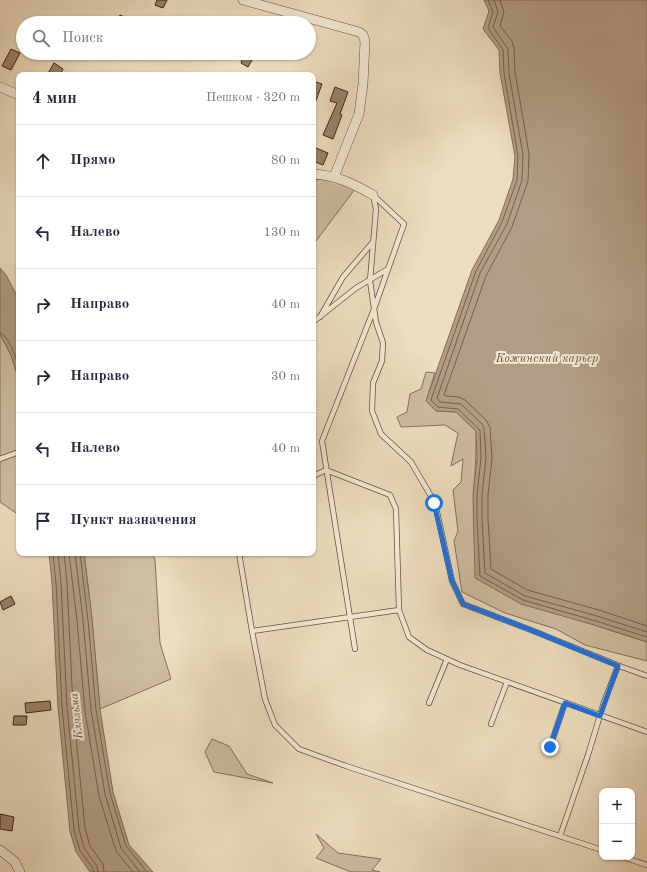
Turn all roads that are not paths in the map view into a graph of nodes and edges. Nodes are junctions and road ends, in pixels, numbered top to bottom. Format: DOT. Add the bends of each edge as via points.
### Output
graph roads {
  1 [pos="243,0"];
  2 [pos="301,16"];
  3 [pos="316,20"];
  4 [pos="0,87"];
  5 [pos="16,94"];
  6 [pos="316,174"];
  7 [pos="334,177"];
  8 [pos="373,195"];
  9 [pos="373,242"];
  10 [pos="388,269"];
  11 [pos="370,281"];
  12 [pos="374,309"];
  13 [pos="320,317"];
  14 [pos="316,320"];
  15 [pos="16,453"];
  16 [pos="0,459"];
  17 [pos="326,470"];
  18 [pos="316,475"];
  19 [pos="240,556"];
  20 [pos="399,610"];
  21 [pos="349,617"];
  22 [pos="252,631"];
  23 [pos="355,649"];
  24 [pos="447,659"];
  25 [pos="618,666"];
  26 [pos="647,676"];
  27 [pos="507,682"];
  28 [pos="429,703"];
  29 [pos="565,703"];
  30 [pos="600,716"];
  31 [pos="491,724"];
  32 [pos="647,732"];
  33 [pos="550,747"];
  34 [pos="560,836"];
  35 [pos="599,849"];
  36 [pos="0,850"];
  37 [pos="632,860"];
  38 [pos="647,865"];
  39 [pos="20,872"];
  1 -- 2 [label="street"];
  3 -- 7 [label="street" via="359,32 365,41 359,114"];
  4 -- 5 [label="street"];
  6 -- 7 [label="street"];
  7 -- 8 [label="street" via="351,182"];
  8 -- 9 [label="lane" via="376,209"];
  8 -- 10 [label="lane" via="404,224"];
  9 -- 11 [label="lane"];
  9 -- 13 [label="lane" via="343,277"];
  10 -- 11 [label="lane"];
  10 -- 12 [label="lane"];
  11 -- 12 [label="lane"];
  11 -- 13 [label="lane" via="356,288"];
  12 -- 17 [label="lane" via="322,441"];
  12 -- 25 [label="lane" via="383,343 382,361 373,383 372,411 381,434 411,462 434,503 452,581 463,604"];
  13 -- 14 [label="lane"];
  15 -- 16 [label="lane"];
  17 -- 18 [label="lane"];
  17 -- 20 [label="lane" via="390,495 396,509"];
  17 -- 21 [label="lane"];
  19 -- 22 [label="lane"];
  20 -- 21 [label="lane"];
  20 -- 24 [label="lane" via="409,637 427,650"];
  21 -- 22 [label="lane"];
  21 -- 23 [label="lane"];
  22 -- 34 [label="lane" via="265,699 275,725 299,749"];
  24 -- 27 [label="lane"];
  24 -- 28 [label="lane"];
  25 -- 26 [label="lane"];
  25 -- 30 [label="lane"];
  27 -- 29 [label="lane"];
  27 -- 31 [label="lane"];
  29 -- 30 [label="lane"];
  29 -- 33 [label="lane"];
  30 -- 32 [label="lane"];
  30 -- 34 [label="lane"];
  34 -- 35 [label="lane"];
  36 -- 39 [label="street" via="14,862"];
  37 -- 38 [label="lane"];
}
